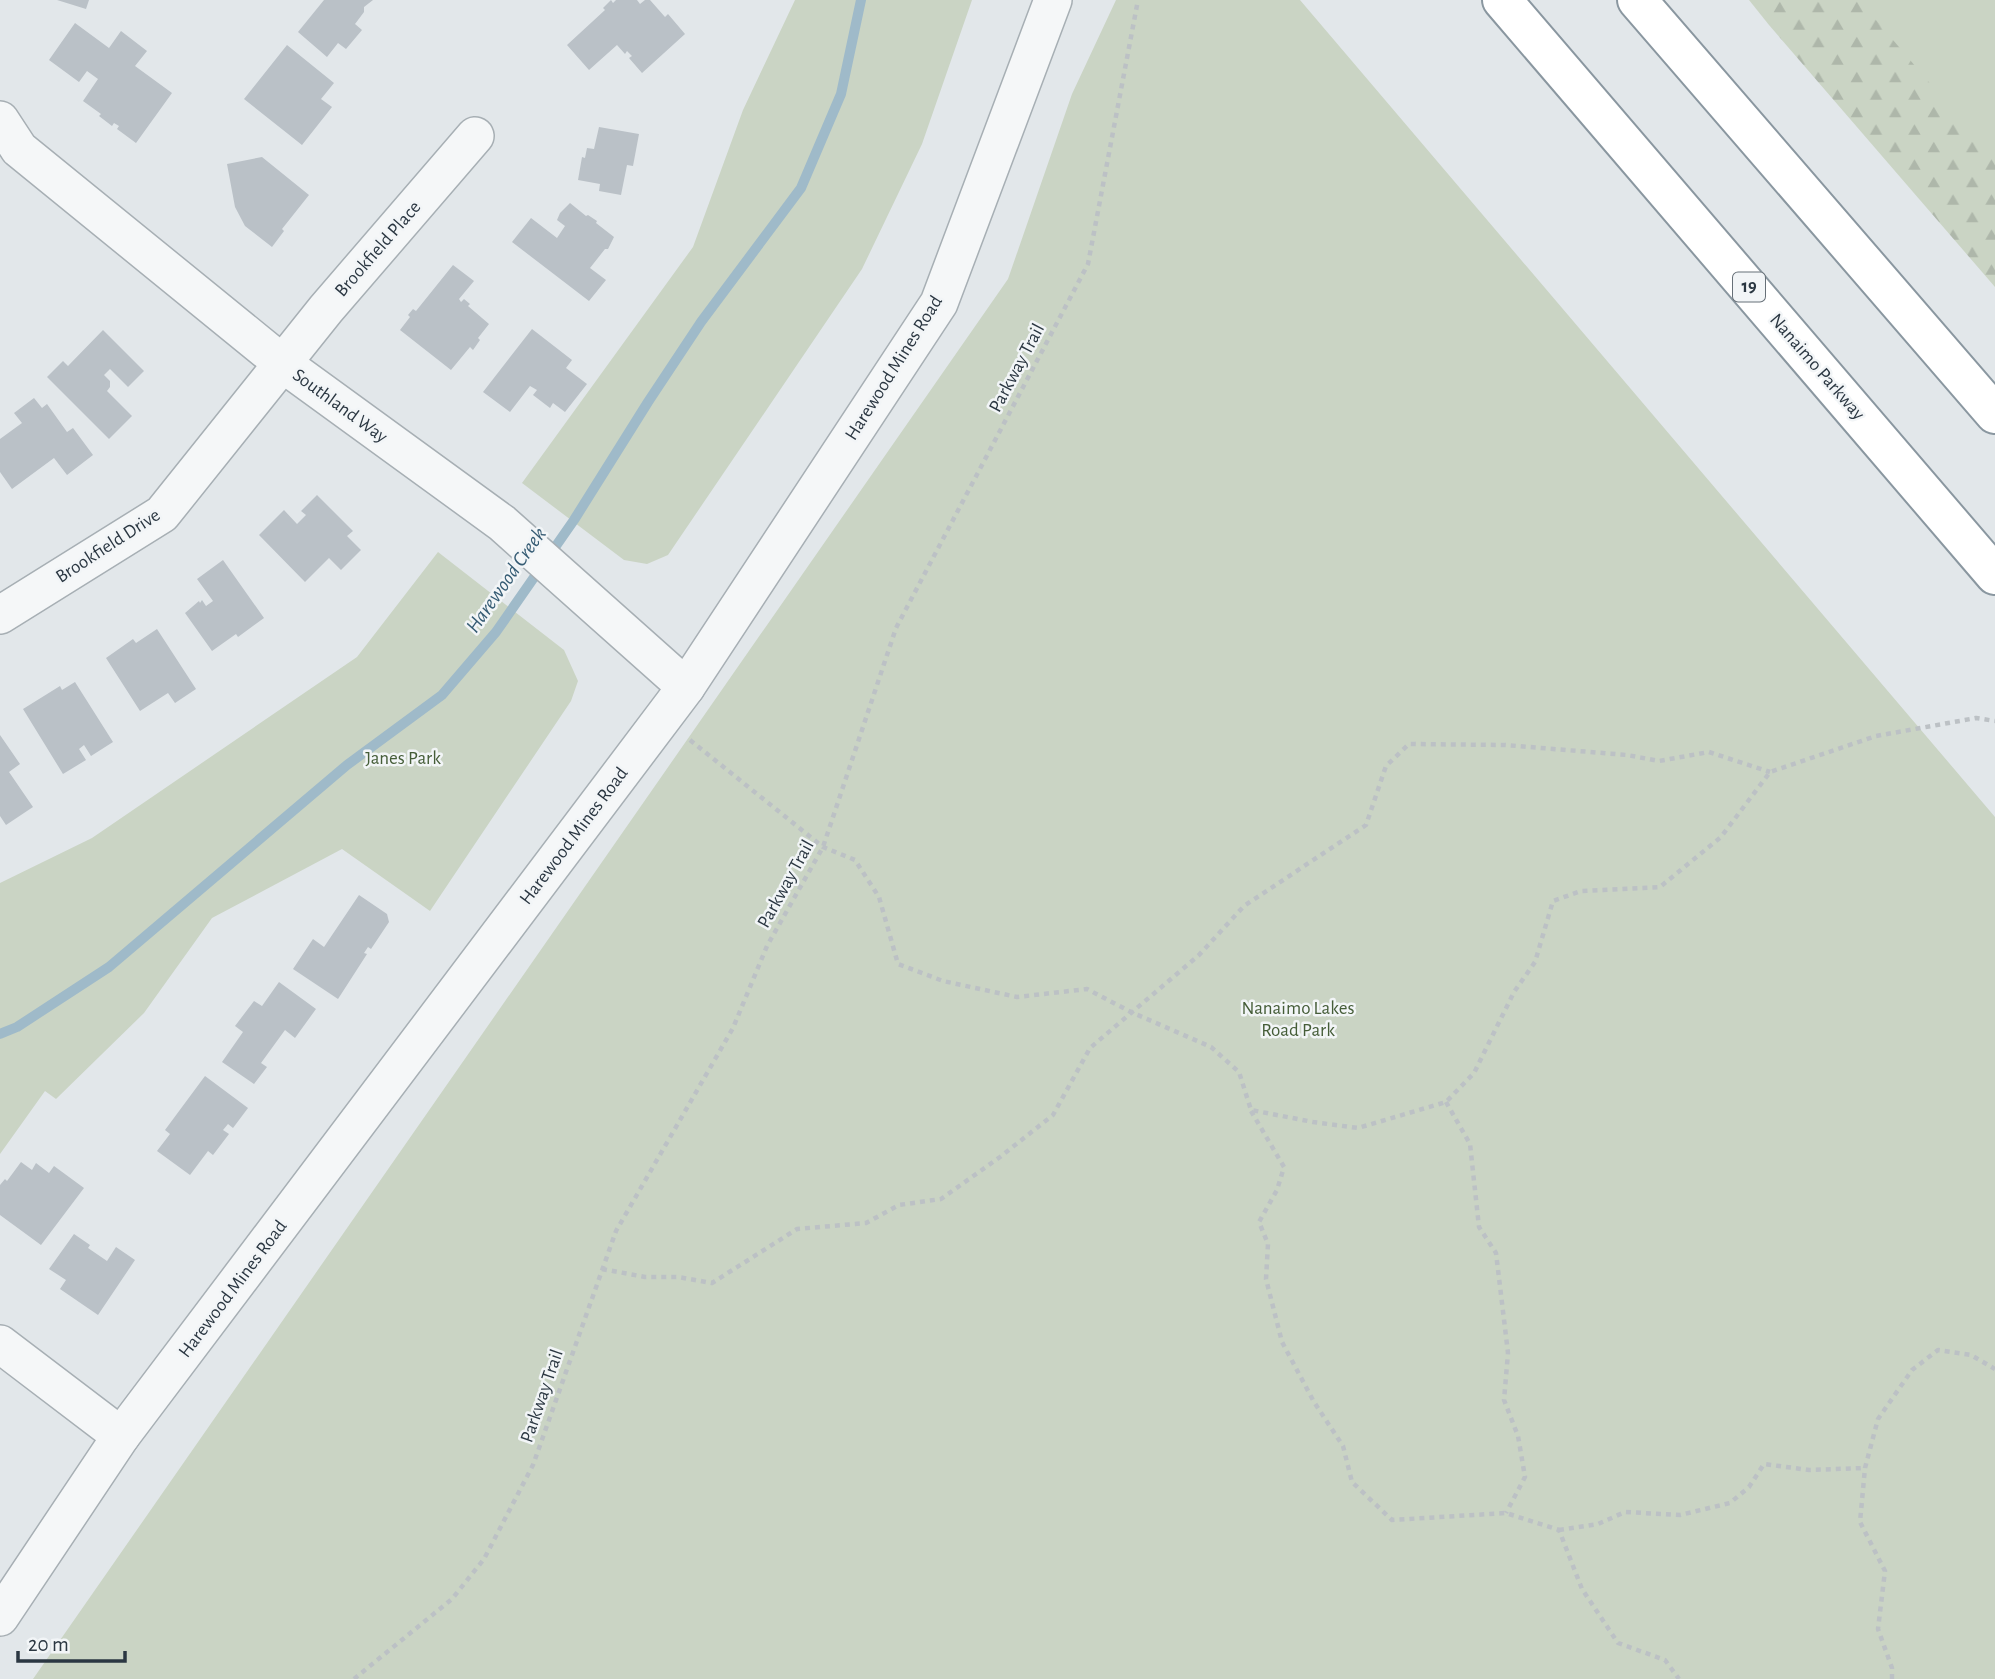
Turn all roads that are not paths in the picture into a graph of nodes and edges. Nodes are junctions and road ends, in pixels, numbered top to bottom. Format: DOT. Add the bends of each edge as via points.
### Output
graph roads {
  1 [pos="1052,0"];
  2 [pos="1502,0"];
  3 [pos="1637,0"];
  4 [pos="0,120"];
  5 [pos="475,135"];
  6 [pos="282,363"];
  7 [pos="1995,414"];
  8 [pos="1995,575"];
  9 [pos="0,615"];
  10 [pos="686,687"];
  11 [pos="0,1344"];
  12 [pos="121,1436"];
  13 [pos="0,1617"];
  1 -- 10 [label="street, Harewood Mines Road" via="939,303"];
  2 -- 8 [label="highway, Nanaimo Parkway / 19"];
  3 -- 7 [label="highway"];
  4 -- 6 [label="street, Southland Way" via="19,149"];
  5 -- 6 [label="street, Brookfield Place"];
  6 -- 9 [label="street, Brookfield Drive" via="162,514"];
  6 -- 10 [label="street, Southland Way" via="502,523"];
  10 -- 12 [label="street, Harewood Mines Road"];
  11 -- 12 [label="street"];
  12 -- 13 [label="street, Harewood Mines Road"];
}
